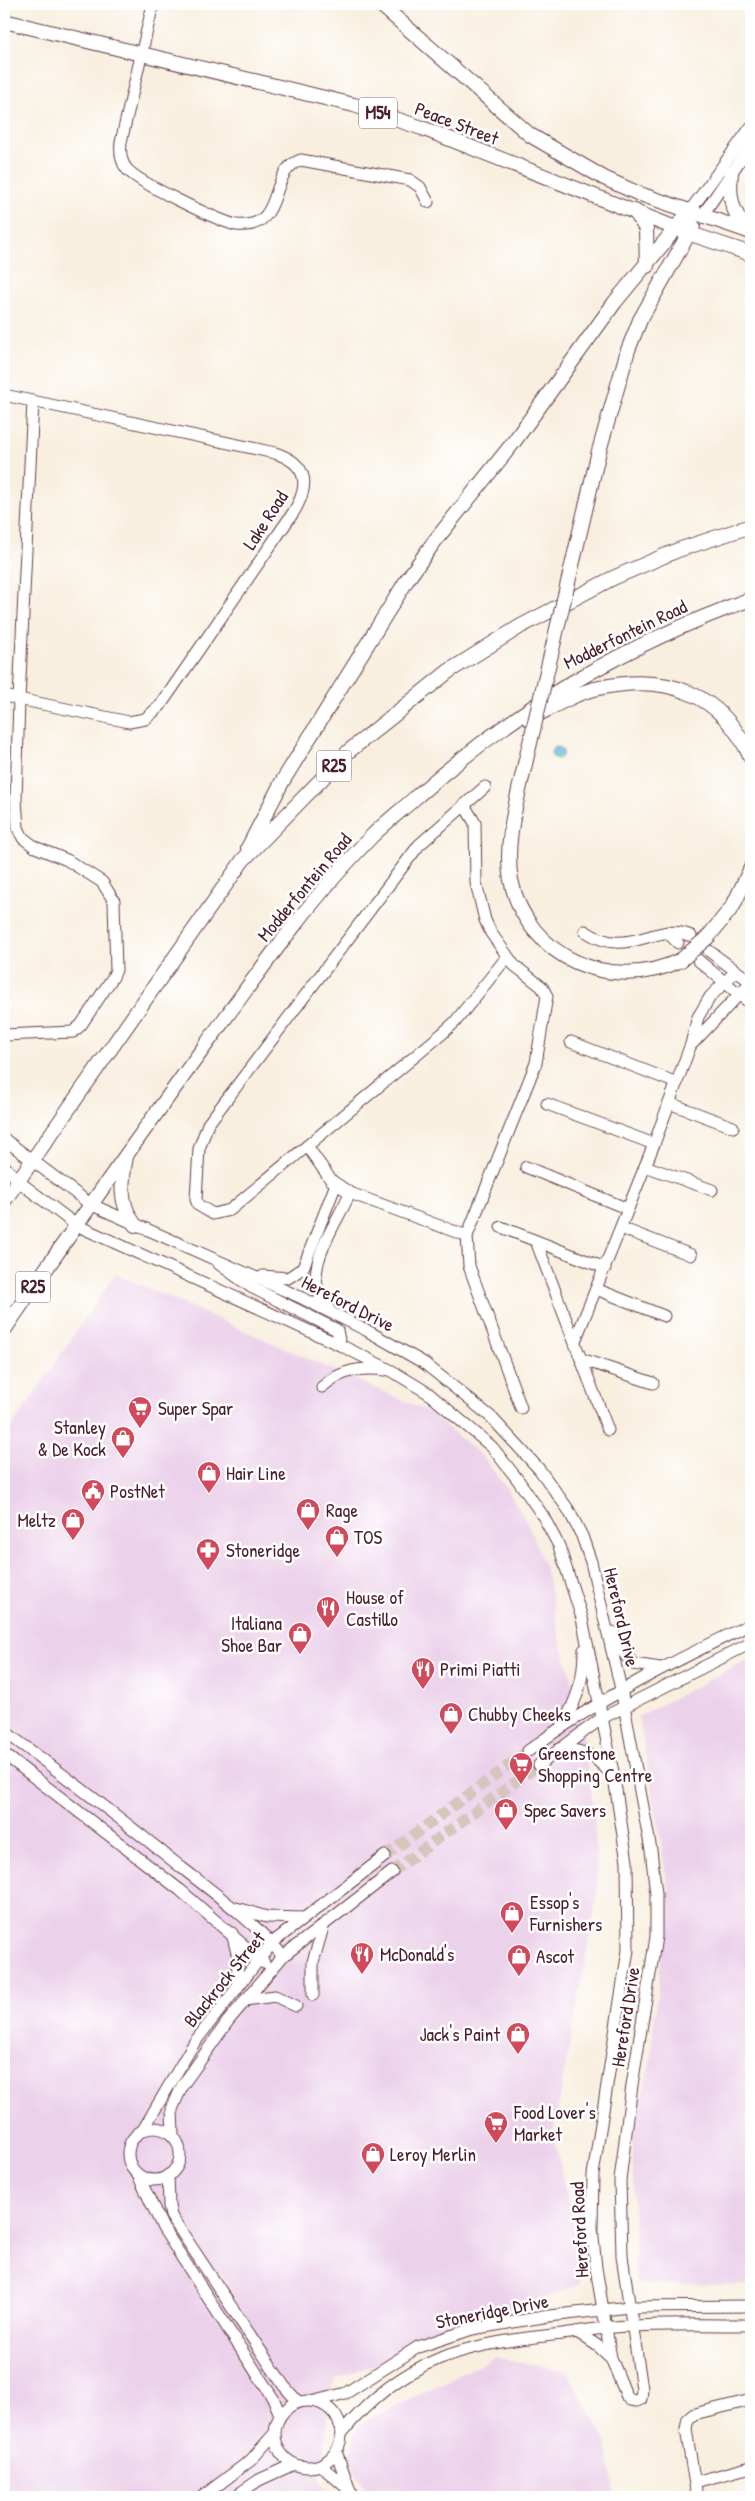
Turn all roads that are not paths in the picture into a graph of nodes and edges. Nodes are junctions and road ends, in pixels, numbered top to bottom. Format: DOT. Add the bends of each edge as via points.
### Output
graph roads {
  1 [pos="153,4"];
  2 [pos="380,4"];
  3 [pos="4,21"];
  4 [pos="141,55"];
  5 [pos="751,127"];
  6 [pos="751,144"];
  7 [pos="731,173"];
  8 [pos="428,202"];
  9 [pos="635,212"];
  10 [pos="695,214"];
  11 [pos="682,230"];
  12 [pos="750,231"];
  13 [pos="751,254"];
  14 [pos="647,266"];
  15 [pos="4,395"];
  16 [pos="33,401"];
  17 [pos="751,526"];
  18 [pos="751,599"];
  19 [pos="4,696"];
  20 [pos="19,700"];
  21 [pos="478,745"];
  22 [pos="751,758"];
  23 [pos="485,787"];
  24 [pos="464,805"];
  25 [pos="243,860"];
  26 [pos="751,868"];
  27 [pos="585,931"];
  28 [pos="667,932"];
  29 [pos="691,936"];
  30 [pos="678,943"];
  31 [pos="708,944"];
  32 [pos="507,957"];
  33 [pos="698,960"];
  34 [pos="736,971"];
  35 [pos="724,982"];
  36 [pos="751,982"];
  37 [pos="739,996"];
  38 [pos="751,1004"];
  39 [pos="4,1035"];
  40 [pos="571,1042"];
  41 [pos="691,1044"];
  42 [pos="677,1083"];
  43 [pos="547,1104"];
  44 [pos="669,1104"];
  45 [pos="733,1127"];
  46 [pos="4,1140"];
  47 [pos="654,1144"];
  48 [pos="307,1146"];
  49 [pos="126,1153"];
  50 [pos="32,1162"];
  51 [pos="4,1166"];
  52 [pos="645,1166"];
  53 [pos="526,1167"];
  54 [pos="18,1181"];
  55 [pos="336,1184"];
  56 [pos="712,1190"];
  57 [pos="350,1193"];
  58 [pos="4,1201"];
  59 [pos="90,1204"];
  60 [pos="628,1209"];
  61 [pos="76,1225"];
  62 [pos="135,1225"];
  63 [pos="501,1227"];
  64 [pos="621,1228"];
  65 [pos="466,1236"];
  66 [pos="536,1241"];
  67 [pos="692,1255"];
  68 [pos="212,1258"];
  69 [pos="605,1268"];
  70 [pos="249,1273"];
  71 [pos="596,1289"];
  72 [pos="333,1314"];
  73 [pos="664,1316"];
  74 [pos="4,1330"];
  75 [pos="575,1341"];
  76 [pos="340,1345"];
  77 [pos="581,1359"];
  78 [pos="392,1371"];
  79 [pos="653,1383"];
  80 [pos="322,1387"];
  81 [pos="521,1408"];
  82 [pos="608,1430"];
  83 [pos="597,1588"];
  84 [pos="582,1618"];
  85 [pos="751,1624"];
  86 [pos="751,1643"];
  87 [pos="660,1668"];
  88 [pos="621,1689"];
  89 [pos="599,1702"];
  90 [pos="624,1707"];
  91 [pos="602,1718"];
  92 [pos="562,1726"];
  93 [pos="4,1731"];
  94 [pos="559,1749"];
  95 [pos="528,1751"];
  96 [pos="4,1754"];
  97 [pos="539,1765"];
  98 [pos="614,1777"];
  99 [pos="385,1856"];
  100 [pos="392,1872"];
  101 [pos="232,1907"];
  102 [pos="304,1918"];
  103 [pos="324,1924"];
  104 [pos="232,1933"];
  105 [pos="272,1943"];
  106 [pos="283,1956"];
  107 [pos="260,1958"];
  108 [pos="270,1970"];
  109 [pos="237,1988"];
  110 [pos="313,1995"];
  111 [pos="245,2000"];
  112 [pos="296,2006"];
  113 [pos="143,2130"];
  114 [pos="172,2136"];
  115 [pos="138,2175"];
  116 [pos="168,2175"];
  117 [pos="751,2306"];
  118 [pos="629,2307"];
  119 [pos="603,2310"];
  120 [pos="751,2325"];
  121 [pos="632,2326"];
  122 [pos="606,2328"];
  123 [pos="577,2332"];
  124 [pos="611,2358"];
  125 [pos="627,2397"];
  126 [pos="751,2400"];
  127 [pos="316,2401"];
  128 [pos="298,2402"];
  129 [pos="280,2415"];
  130 [pos="274,2434"];
  131 [pos="341,2434"];
  132 [pos="336,2451"];
  133 [pos="294,2464"];
  134 [pos="320,2465"];
  135 [pos="751,2466"];
  136 [pos="695,2482"];
  137 [pos="350,2492"];
  138 [pos="202,2497"];
  139 [pos="234,2497"];
  140 [pos="697,2497"];
  1 -- 4 [label="street"];
  2 -- 10 [label="main road, Peace Street" via="530,135 604,178"];
  3 -- 4 [label="main road, Peace Street / M54"];
  4 -- 8 [label="street" via="120,152 127,170 151,185 227,223 246,226 264,218 272,207 287,168 301,160 410,180 420,187"];
  4 -- 9 [label="main road, Peace Street / M54" via="354,105 422,128"];
  5 -- 10 [label="street"];
  6 -- 7 [label="street"];
  7 -- 10 [label="street"];
  7 -- 12 [label="main road" via="732,207"];
  9 -- 11 [label="main road, Peace Street / M54"];
  9 -- 14 [label="main road" via="646,229"];
  10 -- 11 [label="main road"];
  10 -- 12 [label="main road, Peace Street"];
  11 -- 13 [label="main road, Peace Street / M54"];
  11 -- 14 [label="main road"];
  11 -- 31 [label="main road, bridge" via="628,350 599,451 525,764 510,838 510,872 526,918 554,949 574,962 623,974 648,972 681,960"];
  14 -- 25 [label="main road" via="615,302 513,443 401,588 282,782"];
  15 -- 16 [label="street, Lake Road"];
  16 -- 20 [label="street"];
  16 -- 20 [label="street, Lake Road" via="276,453 295,462 304,478 305,488 293,513 160,706 151,714 129,722"];
  17 -- 25 [label="main road, R25" via="678,550 613,578 521,626 449,671 349,751"];
  18 -- 21 [label="main road, Modderfontein Road / R25" via="634,647 564,685"];
  19 -- 20 [label="street, Lake Road"];
  20 -- 39 [label="street" via="18,828 22,838 35,847 66,860 107,887 114,901 116,970 106,990 81,1025 72,1032"];
  21 -- 22 [label="main road" via="556,705 598,688 657,684 685,690 703,699 718,711 743,741"];
  21 -- 49 [label="main road, Modderfontein Road / R25" via="374,834 328,883 283,938"];
  23 -- 24 [label="street"];
  24 -- 32 [label="street" via="475,823 478,896 485,920"];
  24 -- 48 [label="street" via="419,845 208,1124 199,1149 198,1205 213,1214 230,1210"];
  25 -- 50 [label="main road, R25"];
  26 -- 31 [label="main road" via="733,906"];
  27 -- 28 [label="street" via="597,939 617,942 640,941"];
  28 -- 29 [label="street"];
  28 -- 30 [label="street"];
  31 -- 34 [label="street"];
  32 -- 48 [label="street" via="455,1022"];
  32 -- 65 [label="street" via="546,991 540,1046"];
  33 -- 35 [label="street"];
  34 -- 35 [label="street"];
  34 -- 36 [label="street"];
  35 -- 37 [label="street"];
  35 -- 41 [label="street" via="704,1006"];
  36 -- 37 [label="street"];
  37 -- 38 [label="street"];
  37 -- 41 [label="street"];
  40 -- 42 [label="street"];
  41 -- 42 [label="street"];
  42 -- 44 [label="street"];
  43 -- 47 [label="street"];
  44 -- 45 [label="street"];
  44 -- 47 [label="street"];
  46 -- 50 [label="street, Hereford Drive"];
  47 -- 52 [label="street"];
  48 -- 55 [label="street"];
  49 -- 59 [label="main road, Modderfontein Road / R25"];
  49 -- 62 [label="main road" via="122,1196"];
  50 -- 54 [label="main road, R25"];
  50 -- 59 [label="street, Hereford Drive"];
  51 -- 54 [label="street"];
  52 -- 56 [label="street"];
  52 -- 60 [label="street"];
  53 -- 60 [label="street"];
  54 -- 58 [label="main road, R25"];
  54 -- 61 [label="street"];
  55 -- 57 [label="street"];
  55 -- 70 [label="street" via="303,1268 288,1278"];
  57 -- 65 [label="street"];
  57 -- 72 [label="street" via="314,1277 318,1296"];
  59 -- 61 [label="main road, Modderfontein Road / R25"];
  59 -- 62 [label="street, Hereford Drive"];
  60 -- 64 [label="street"];
  61 -- 74 [label="main road, Modderfontein Road / R25"];
  61 -- 76 [label="street"];
  62 -- 68 [label="street, Hereford Drive"];
  63 -- 66 [label="street"];
  64 -- 67 [label="street"];
  64 -- 69 [label="street"];
  65 -- 81 [label="street" via="469,1266"];
  66 -- 69 [label="street"];
  66 -- 75 [label="street"];
  68 -- 70 [label="street, Hereford Drive"];
  68 -- 76 [label="street" via="250,1287 337,1330"];
  69 -- 71 [label="street"];
  70 -- 72 [label="street, Hereford Drive"];
  71 -- 73 [label="street"];
  71 -- 75 [label="street"];
  72 -- 83 [label="street, Hereford Drive" via="424,1363 492,1417 539,1469 568,1509 582,1536"];
  75 -- 77 [label="street"];
  76 -- 78 [label="street"];
  77 -- 79 [label="street"];
  77 -- 82 [label="street"];
  78 -- 80 [label="street" via="352,1370 336,1376"];
  78 -- 84 [label="street" via="428,1393 466,1424 492,1447 518,1480 559,1546"];
  83 -- 87 [label="street" via="627,1658 640,1666"];
  83 -- 88 [label="street, Hereford Drive"];
  84 -- 89 [label="street"];
  84 -- 92 [label="street" via="582,1683"];
  85 -- 87 [label="street"];
  86 -- 90 [label="street"];
  87 -- 88 [label="street"];
  88 -- 89 [label="street"];
  88 -- 90 [label="street, Hereford Drive"];
  89 -- 91 [label="street, Hereford Road"];
  89 -- 92 [label="street"];
  90 -- 91 [label="street"];
  90 -- 118 [label="street, Hereford Drive" via="654,1869 657,1913 620,2180 622,2256"];
  91 -- 94 [label="street"];
  91 -- 98 [label="street, Hereford Road"];
  92 -- 95 [label="street"];
  93 -- 101 [label="street"];
  94 -- 97 [label="street"];
  94 -- 98 [label="street" via="591,1754"];
  96 -- 104 [label="street"];
  98 -- 119 [label="street, Hereford Road" via="627,1862 629,1927 620,2007 593,2175 592,2227"];
  99 -- 102 [label="street, Blackrock Street"];
  100 -- 103 [label="street, Blackrock Street"];
  101 -- 102 [label="street" via="267,1917"];
  101 -- 105 [label="street"];
  102 -- 105 [label="street, Blackrock Street"];
  103 -- 106 [label="street, Blackrock Street"];
  103 -- 110 [label="street" via="313,1962"];
  104 -- 107 [label="street"];
  104 -- 109 [label="street" via="238,1957"];
  105 -- 106 [label="street"];
  105 -- 107 [label="street, Blackrock Street"];
  106 -- 108 [label="street, Blackrock Street"];
  107 -- 108 [label="street"];
  107 -- 109 [label="street, Blackrock Street"];
  108 -- 111 [label="street, Blackrock Street"];
  109 -- 113 [label="street, Blackrock Street" via="180,2064"];
  111 -- 112 [label="street" via="275,1996"];
  111 -- 114 [label="street, Blackrock Street" via="182,2086 172,2110"];
  113 -- 114 [label="street" via="154,2128"];
  113 -- 115 [label="street" via="133,2138 128,2154 129,2162"];
  114 -- 116 [label="street" via="179,2149 179,2158"];
  115 -- 116 [label="street" via="154,2180"];
  115 -- 129 [label="street" via="163,2228 274,2400"];
  116 -- 128 [label="street" via="168,2206 172,2216 284,2386"];
  117 -- 118 [label="street, Stoneridge Drive"];
  118 -- 119 [label="street, Stoneridge Drive"];
  118 -- 121 [label="street, Hereford Drive"];
  119 -- 122 [label="street, Hereford Road"];
  119 -- 127 [label="street, Stoneridge Drive" via="453,2333 418,2347 346,2393"];
  120 -- 121 [label="street, Stoneridge Drive"];
  121 -- 122 [label="street, Stoneridge Drive"];
  121 -- 125 [label="street, Hereford Drive" via="642,2394 637,2401"];
  122 -- 123 [label="street, Stoneridge Drive"];
  122 -- 124 [label="street, Hereford Road"];
  123 -- 124 [label="street"];
  123 -- 131 [label="street, Stoneridge Drive" via="480,2345 442,2357 403,2377 377,2396"];
  124 -- 125 [label="street, Hereford Road"];
  126 -- 136 [label="street" via="694,2414 688,2419 686,2429"];
  127 -- 128 [label="street"];
  127 -- 131 [label="street" via="334,2413"];
  128 -- 129 [label="street"];
  129 -- 130 [label="street"];
  130 -- 133 [label="street" via="279,2452"];
  130 -- 138 [label="street" via="251,2460"];
  131 -- 132 [label="street"];
  132 -- 134 [label="street"];
  132 -- 137 [label="street"];
  133 -- 134 [label="street"];
  133 -- 139 [label="street" via="259,2480"];
  134 -- 137 [label="street"];
  135 -- 136 [label="street"];
  136 -- 140 [label="street"];
}
